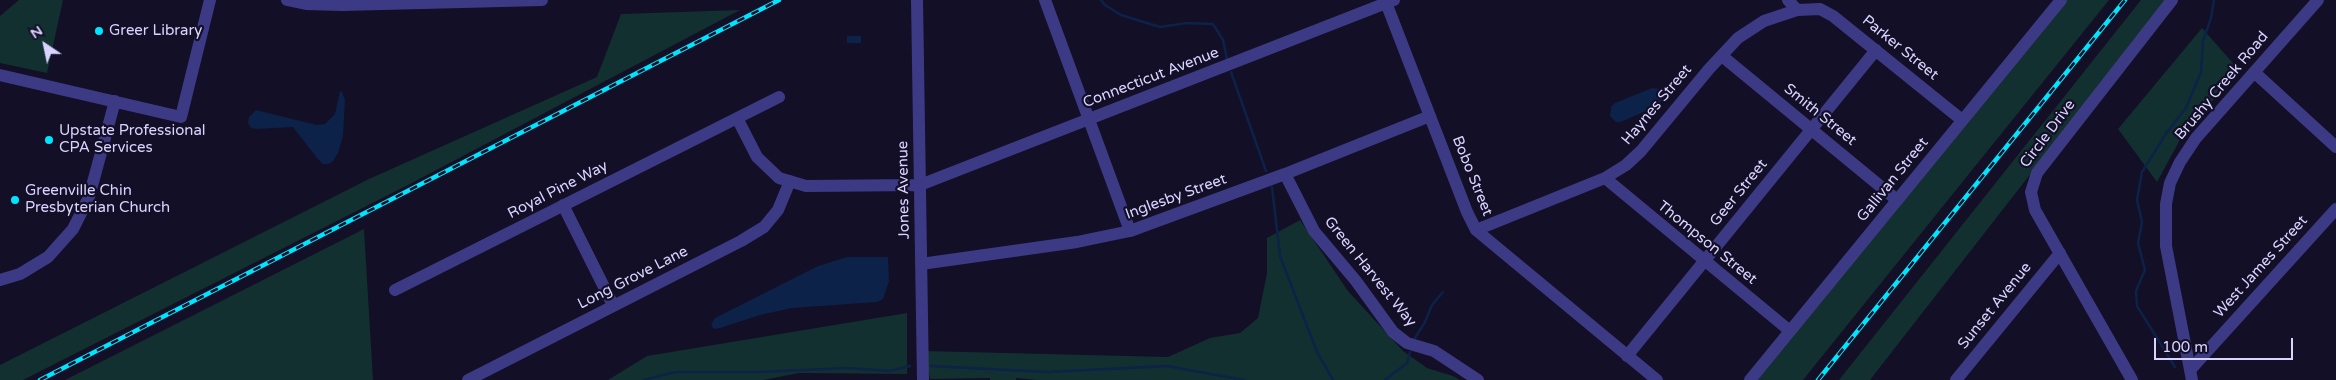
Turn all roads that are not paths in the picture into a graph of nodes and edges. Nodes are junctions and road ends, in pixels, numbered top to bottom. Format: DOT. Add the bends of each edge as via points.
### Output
graph roads {
  1 [pos="210,0"];
  2 [pos="287,0"];
  3 [pos="542,0"];
  4 [pos="917,0"];
  5 [pos="1045,0"];
  6 [pos="1788,0"];
  7 [pos="2061,0"];
  8 [pos="2172,0"];
  9 [pos="1388,1"];
  10 [pos="2314,1"];
  11 [pos="1797,10"];
  12 [pos="1876,50"];
  13 [pos="1722,56"];
  14 [pos="2254,72"];
  15 [pos="0,75"];
  16 [pos="779,97"];
  17 [pos="115,100"];
  18 [pos="1430,116"];
  19 [pos="737,118"];
  20 [pos="1088,120"];
  21 [pos="1962,120"];
  22 [pos="1812,130"];
  23 [pos="2336,148"];
  24 [pos="1285,174"];
  25 [pos="1605,178"];
  26 [pos="790,181"];
  27 [pos="920,185"];
  28 [pos="1897,200"];
  29 [pos="563,205"];
  30 [pos="2336,209"];
  31 [pos="1476,230"];
  32 [pos="1130,231"];
  33 [pos="2060,253"];
  34 [pos="1704,262"];
  35 [pos="921,264"];
  36 [pos="0,280"];
  37 [pos="395,290"];
  38 [pos="613,305"];
  39 [pos="1790,331"];
  40 [pos="1627,356"];
  41 [pos="2191,375"];
  42 [pos="468,380"];
  43 [pos="923,380"];
  44 [pos="1478,380"];
  45 [pos="1656,380"];
  46 [pos="1750,380"];
  47 [pos="1956,380"];
  48 [pos="2132,380"];
  1 -- 17 [label="street" via="181,117"];
  2 -- 3 [label="street" via="342,5"];
  4 -- 27 [label="street, Jones Avenue"];
  5 -- 20 [label="street"];
  6 -- 11 [label="street"];
  7 -- 21 [label="street, Gallivan Street"];
  8 -- 33 [label="street, Circle Drive" via="2033,179 2032,202"];
  9 -- 18 [label="street, Bobo Street"];
  9 -- 20 [label="street, Connecticut Avenue"];
  10 -- 14 [label="street, Brushy Creek Road"];
  11 -- 12 [label="street, Parker Street" via="1814,8 1828,12"];
  11 -- 13 [label="street, Haynes Street" via="1754,27 1738,38"];
  12 -- 21 [label="street, Parker Street"];
  12 -- 22 [label="street, Geer Street"];
  13 -- 22 [label="street, Smith Street"];
  13 -- 25 [label="street, Haynes Street" via="1641,151"];
  14 -- 23 [label="street"];
  14 -- 41 [label="street, Brushy Creek Road" via="2196,138 2174,172 2167,194 2166,246"];
  15 -- 17 [label="street"];
  16 -- 19 [label="street, Royal Pine Way"];
  17 -- 36 [label="street" via="89,197 73,229 48,257 20,274"];
  18 -- 24 [label="street, Inglesby Street"];
  18 -- 31 [label="street, Bobo Street"];
  19 -- 26 [label="street" via="757,157 779,178"];
  19 -- 29 [label="street, Royal Pine Way"];
  20 -- 27 [label="street, Connecticut Avenue"];
  20 -- 32 [label="street"];
  21 -- 28 [label="street, Gallivan Street"];
  22 -- 28 [label="street, Smith Street"];
  22 -- 34 [label="street, Geer Street"];
  24 -- 32 [label="street, Inglesby Street"];
  24 -- 44 [label="street, Green Harvest Way" via="1314,231 1393,332 1408,343 1434,351"];
  25 -- 31 [label="street, Haynes Street"];
  25 -- 34 [label="street, Thompson Street"];
  26 -- 27 [label="street" via="806,186"];
  26 -- 38 [label="street, Long Grove Lane" via="778,210 764,227"];
  27 -- 35 [label="street, Jones Avenue"];
  28 -- 39 [label="street, Gallivan Street"];
  29 -- 37 [label="street, Royal Pine Way"];
  29 -- 38 [label="street"];
  30 -- 41 [label="street, West James Street"];
  31 -- 40 [label="street, Bobo Street"];
  32 -- 35 [label="street, Inglesby Street" via="1077,242"];
  33 -- 47 [label="street, Sunset Avenue"];
  33 -- 48 [label="street, Circle Drive"];
  34 -- 39 [label="street, Thompson Street"];
  34 -- 40 [label="street, Geer Street"];
  35 -- 43 [label="street, Jones Avenue"];
  38 -- 42 [label="street, Long Grove Lane"];
  39 -- 46 [label="street, Gallivan Street"];
  40 -- 45 [label="street, Bobo Street"];
}
